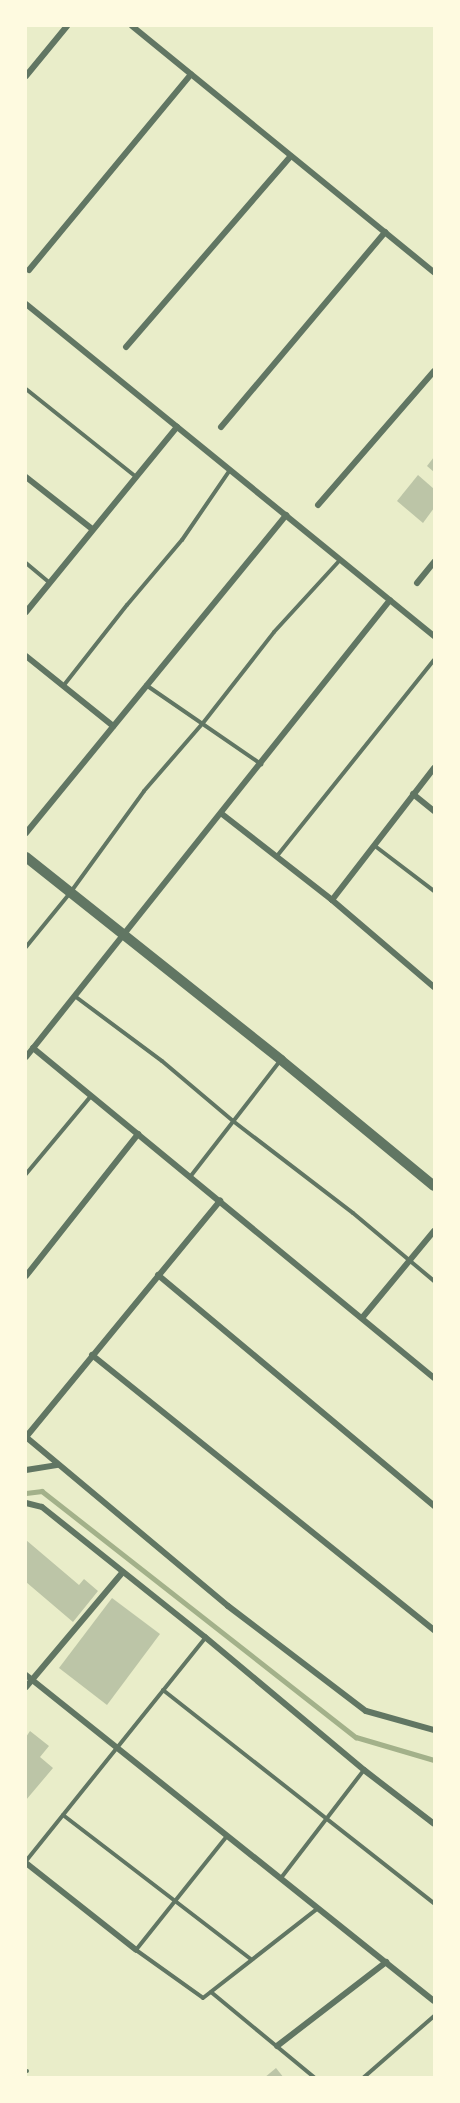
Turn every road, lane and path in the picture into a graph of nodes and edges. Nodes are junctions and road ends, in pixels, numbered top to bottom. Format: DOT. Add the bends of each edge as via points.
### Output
graph roads {
  1 [pos="67,26"];
  2 [pos="132,26"];
  3 [pos="191,74"];
  4 [pos="26,76"];
  5 [pos="291,156"];
  6 [pos="385,232"];
  7 [pos="29,270"];
  8 [pos="435,272"];
  9 [pos="26,304"];
  10 [pos="126,347"];
  11 [pos="435,371"];
  12 [pos="26,389"];
  13 [pos="177,427"];
  14 [pos="221,427"];
  15 [pos="231,470"];
  16 [pos="135,476"];
  17 [pos="26,477"];
  18 [pos="318,505"];
  19 [pos="286,515"];
  20 [pos="92,529"];
  21 [pos="340,560"];
  22 [pos="435,562"];
  23 [pos="26,563"];
  24 [pos="49,582"];
  25 [pos="417,583"];
  26 [pos="390,600"];
  27 [pos="26,612"];
  28 [pos="435,636"];
  29 [pos="26,656"];
  30 [pos="435,660"];
  31 [pos="146,685"];
  32 [pos="63,686"];
  33 [pos="203,723"];
  34 [pos="113,726"];
  35 [pos="261,764"];
  36 [pos="435,768"];
  37 [pos="413,794"];
  38 [pos="435,811"];
  39 [pos="222,814"];
  40 [pos="26,833"];
  41 [pos="375,846"];
  42 [pos="26,856"];
  43 [pos="277,857"];
  44 [pos="435,891"];
  45 [pos="70,893"];
  46 [pos="332,900"];
  47 [pos="123,935"];
  48 [pos="26,947"];
  49 [pos="435,987"];
  50 [pos="76,997"];
  51 [pos="33,1048"];
  52 [pos="26,1057"];
  53 [pos="281,1060"];
  54 [pos="92,1096"];
  55 [pos="233,1121"];
  56 [pos="138,1134"];
  57 [pos="26,1174"];
  58 [pos="190,1177"];
  59 [pos="435,1186"];
  60 [pos="220,1201"];
  61 [pos="435,1231"];
  62 [pos="410,1260"];
  63 [pos="158,1275"];
  64 [pos="26,1276"];
  65 [pos="435,1281"];
  66 [pos="362,1318"];
  67 [pos="92,1355"];
  68 [pos="435,1378"];
  69 [pos="26,1437"];
  70 [pos="57,1465"];
  71 [pos="26,1470"];
  72 [pos="26,1503"];
  73 [pos="435,1506"];
  74 [pos="123,1572"];
  75 [pos="435,1630"];
  76 [pos="205,1637"];
  77 [pos="26,1675"];
  78 [pos="32,1680"];
  79 [pos="26,1687"];
  80 [pos="163,1690"];
  81 [pos="435,1730"];
  82 [pos="117,1748"];
  83 [pos="364,1770"];
  84 [pos="63,1815"];
  85 [pos="327,1819"];
  86 [pos="435,1824"];
  87 [pos="227,1836"];
  88 [pos="26,1862"];
  89 [pos="281,1878"];
  90 [pos="175,1901"];
  91 [pos="435,1903"];
  92 [pos="318,1908"];
  93 [pos="136,1950"];
  94 [pos="251,1959"];
  95 [pos="386,1962"];
  96 [pos="211,1992"];
  97 [pos="435,2001"];
  98 [pos="435,2016"];
  99 [pos="277,2046"];
  100 [pos="315,2078"];
  101 [pos="363,2078"];
  1 -- 4 [label="street"];
  2 -- 3 [label="street"];
  3 -- 5 [label="street"];
  3 -- 7 [label="street"];
  5 -- 6 [label="street"];
  5 -- 10 [label="street"];
  6 -- 8 [label="street"];
  6 -- 14 [label="street"];
  9 -- 13 [label="street"];
  11 -- 18 [label="street"];
  12 -- 16 [label="lane"];
  13 -- 15 [label="street"];
  13 -- 16 [label="street"];
  15 -- 19 [label="street"];
  15 -- 32 [label="lane" via="182,540"];
  16 -- 20 [label="street"];
  17 -- 20 [label="street"];
  19 -- 21 [label="street"];
  19 -- 31 [label="street"];
  20 -- 24 [label="street"];
  21 -- 26 [label="street"];
  21 -- 33 [label="lane" via="274,632"];
  22 -- 25 [label="street"];
  23 -- 24 [label="lane"];
  24 -- 27 [label="street"];
  26 -- 28 [label="street"];
  26 -- 35 [label="street"];
  29 -- 32 [label="street"];
  30 -- 43 [label="lane"];
  31 -- 33 [label="lane"];
  31 -- 34 [label="street"];
  32 -- 34 [label="street"];
  33 -- 35 [label="lane"];
  33 -- 45 [label="lane" via="144,791"];
  34 -- 40 [label="street"];
  35 -- 39 [label="street"];
  36 -- 37 [label="street"];
  37 -- 38 [label="street"];
  37 -- 41 [label="street"];
  39 -- 43 [label="street"];
  39 -- 47 [label="street"];
  41 -- 44 [label="lane"];
  41 -- 46 [label="street"];
  42 -- 45 [label="street"];
  43 -- 46 [label="street"];
  45 -- 47 [label="street"];
  45 -- 48 [label="lane"];
  46 -- 49 [label="street"];
  47 -- 50 [label="street"];
  47 -- 53 [label="street"];
  50 -- 51 [label="street"];
  50 -- 55 [label="lane" via="162,1061"];
  51 -- 52 [label="street"];
  51 -- 54 [label="street"];
  53 -- 55 [label="lane"];
  53 -- 59 [label="street"];
  54 -- 56 [label="street"];
  54 -- 57 [label="lane"];
  55 -- 58 [label="lane"];
  55 -- 62 [label="lane"];
  56 -- 58 [label="street"];
  56 -- 64 [label="street"];
  58 -- 60 [label="street"];
  60 -- 63 [label="street"];
  60 -- 66 [label="street"];
  61 -- 62 [label="street"];
  62 -- 65 [label="lane"];
  62 -- 66 [label="street"];
  63 -- 67 [label="street"];
  63 -- 73 [label="street"];
  66 -- 68 [label="street"];
  67 -- 69 [label="street"];
  67 -- 75 [label="street"];
  69 -- 70 [label="street"];
  70 -- 71 [label="street"];
  70 -- 81 [label="street" via="228,1606 366,1711"];
  72 -- 74 [label="street" via="42,1507"];
  74 -- 76 [label="street"];
  74 -- 78 [label="street"];
  76 -- 80 [label="lane"];
  76 -- 83 [label="street"];
  77 -- 78 [label="street"];
  78 -- 79 [label="street"];
  78 -- 82 [label="street"];
  80 -- 82 [label="lane"];
  80 -- 85 [label="lane"];
  82 -- 84 [label="lane"];
  82 -- 87 [label="street"];
  83 -- 85 [label="lane"];
  83 -- 86 [label="street"];
  84 -- 88 [label="lane"];
  84 -- 90 [label="lane"];
  85 -- 89 [label="lane"];
  85 -- 91 [label="lane"];
  87 -- 89 [label="street"];
  87 -- 90 [label="lane"];
  88 -- 93 [label="street"];
  89 -- 92 [label="street"];
  90 -- 93 [label="lane"];
  90 -- 94 [label="lane"];
  92 -- 94 [label="lane"];
  92 -- 95 [label="street"];
  93 -- 96 [label="lane" via="203,1998"];
  94 -- 96 [label="lane"];
  95 -- 97 [label="street"];
  95 -- 99 [label="street"];
  96 -- 99 [label="lane"];
  98 -- 101 [label="lane"];
  99 -- 100 [label="lane"];
}
